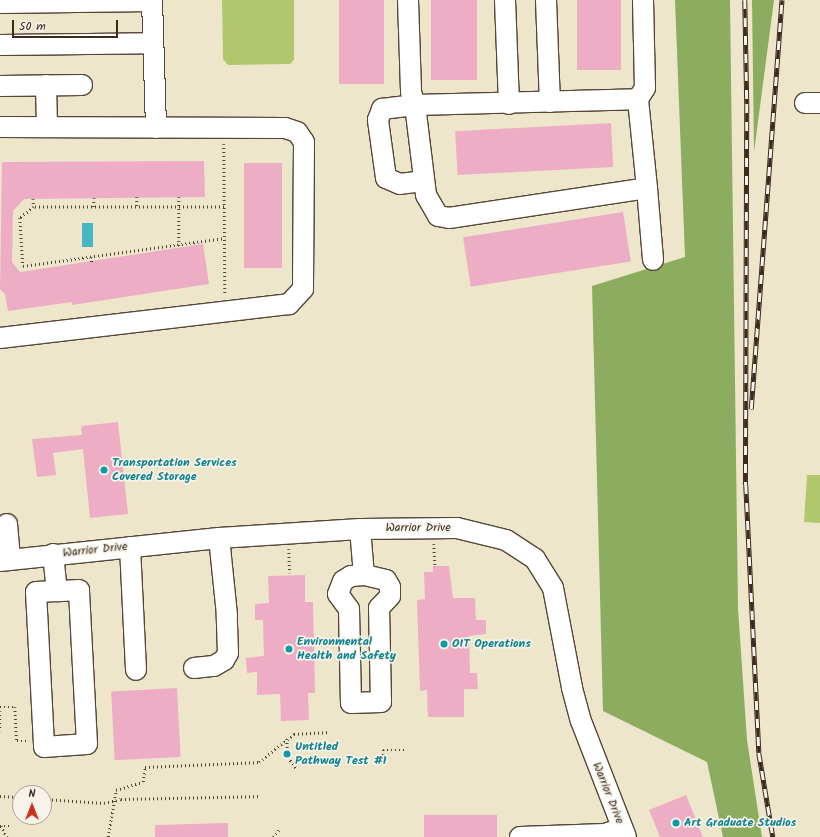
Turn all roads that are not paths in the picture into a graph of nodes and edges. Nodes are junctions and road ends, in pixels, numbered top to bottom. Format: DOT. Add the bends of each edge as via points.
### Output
graph roads {
  1 [pos="152,0"];
  2 [pos="408,0"];
  3 [pos="505,0"];
  4 [pos="546,0"];
  5 [pos="642,0"];
  6 [pos="0,3"];
  7 [pos="153,43"];
  8 [pos="0,45"];
  9 [pos="46,85"];
  10 [pos="82,85"];
  11 [pos="0,86"];
  12 [pos="638,99"];
  13 [pos="550,102"];
  14 [pos="509,104"];
  15 [pos="415,105"];
  16 [pos="0,127"];
  17 [pos="46,127"];
  18 [pos="156,128"];
  19 [pos="424,181"];
  20 [pos="647,188"];
  21 [pos="653,260"];
  22 [pos="0,338"];
  23 [pos="7,524"];
  24 [pos="360,529"];
  25 [pos="219,538"];
  26 [pos="130,547"];
  27 [pos="53,554"];
  28 [pos="5,560"];
  29 [pos="364,575"];
  30 [pos="57,591"];
  31 [pos="194,668"];
  32 [pos="136,670"];
  33 [pos="624,832"];
  34 [pos="520,837"];
  1 -- 6 [label="street"];
  1 -- 7 [label="street"];
  2 -- 15 [label="street" via="411,92"];
  3 -- 14 [label="street"];
  4 -- 13 [label="street"];
  5 -- 12 [label="street" via="645,88"];
  7 -- 8 [label="street"];
  7 -- 18 [label="street"];
  9 -- 10 [label="street"];
  9 -- 11 [label="street"];
  9 -- 17 [label="street"];
  12 -- 13 [label="street"];
  12 -- 20 [label="street"];
  13 -- 14 [label="street"];
  14 -- 15 [label="street"];
  15 -- 19 [label="street"];
  15 -- 19 [label="street" via="382,109 378,120 386,178 400,184"];
  16 -- 17 [label="street"];
  17 -- 18 [label="street"];
  18 -- 22 [label="street" via="285,128 297,132 304,142 303,289 289,304"];
  19 -- 20 [label="street" via="426,196 438,216 449,218"];
  20 -- 21 [label="street"];
  23 -- 28 [label="street"];
  24 -- 25 [label="street, Warrior Drive"];
  24 -- 29 [label="street"];
  24 -- 33 [label="street, Warrior Drive" via="433,528 474,531 506,540 535,559 554,588 572,688 581,721"];
  25 -- 26 [label="street, Warrior Drive"];
  25 -- 31 [label="street" via="227,614 228,654 214,666"];
  26 -- 27 [label="street, Warrior Drive"];
  26 -- 32 [label="street"];
  27 -- 28 [label="street, Warrior Drive"];
  27 -- 30 [label="street"];
  29 -- 29 [label="street" via="386,580 390,587 390,596 379,608 381,702 351,703 350,609 338,594 343,581 351,576"];
  30 -- 30 [label="street" via="36,592 44,746 87,744 79,590"];
  33 -- 34 [label="street"];
}
